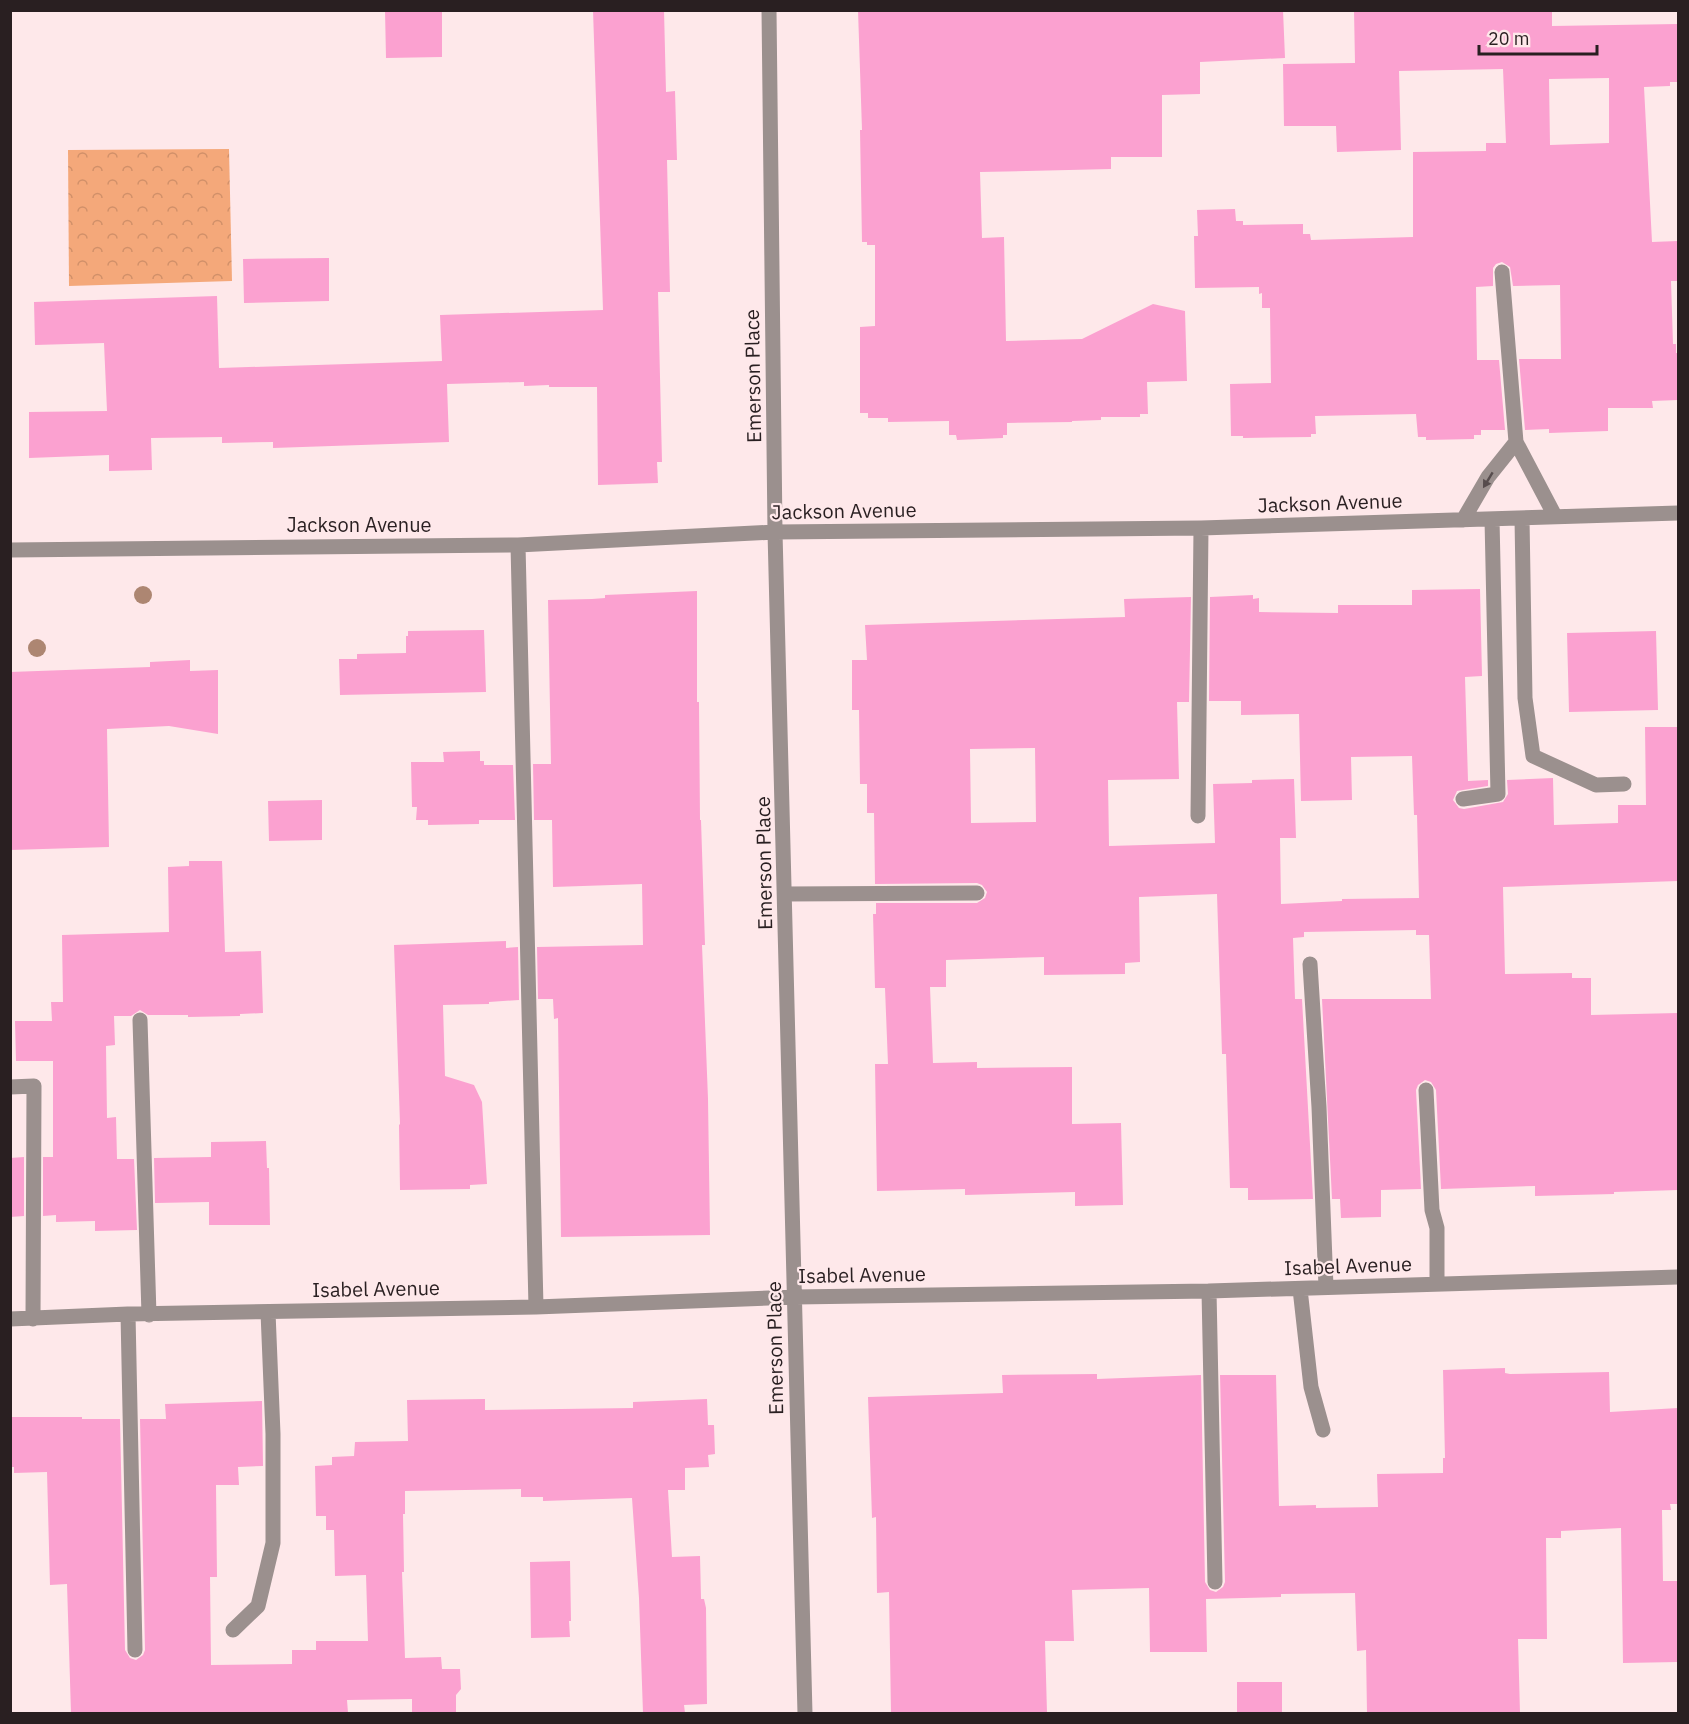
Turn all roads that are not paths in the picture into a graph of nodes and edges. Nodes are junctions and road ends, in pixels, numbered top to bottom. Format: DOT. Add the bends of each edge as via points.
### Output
graph roads {
  1 [pos="768,10"];
  2 [pos="1502,272"];
  3 [pos="1516,442"];
  4 [pos="1678,513"];
  5 [pos="1556,516"];
  6 [pos="1522,518"];
  7 [pos="1492,519"];
  8 [pos="1463,520"];
  9 [pos="1201,528"];
  10 [pos="775,532"];
  11 [pos="518,545"];
  12 [pos="10,550"];
  13 [pos="1624,784"];
  14 [pos="1463,799"];
  15 [pos="1198,816"];
  16 [pos="977,893"];
  17 [pos="786,894"];
  18 [pos="1310,964"];
  19 [pos="140,1020"];
  20 [pos="10,1086"];
  21 [pos="1426,1090"];
  22 [pos="1678,1277"];
  23 [pos="1437,1284"];
  24 [pos="1326,1287"];
  25 [pos="1300,1289"];
  26 [pos="1209,1291"];
  27 [pos="795,1297"];
  28 [pos="536,1307"];
  29 [pos="268,1312"];
  30 [pos="128,1314"];
  31 [pos="148,1315"];
  32 [pos="10,1319"];
  33 [pos="33,1319"];
  34 [pos="1323,1430"];
  35 [pos="1215,1582"];
  36 [pos="233,1630"];
  37 [pos="135,1650"];
  38 [pos="805,1713"];
  1 -- 10 [label="street, Emerson Place"];
  2 -- 3 [label="street"];
  3 -- 5 [label="street"];
  3 -- 8 [label="street, one-way" via="1488,477"];
  4 -- 5 [label="street, Jackson Avenue"];
  5 -- 6 [label="street, Jackson Avenue"];
  6 -- 7 [label="street, Jackson Avenue"];
  6 -- 13 [label="street" via="1525,698 1533,756 1596,785"];
  7 -- 8 [label="street, Jackson Avenue"];
  7 -- 14 [label="street" via="1498,794"];
  8 -- 9 [label="street, Jackson Avenue"];
  9 -- 10 [label="street, Jackson Avenue"];
  9 -- 15 [label="street"];
  10 -- 11 [label="street, Jackson Avenue"];
  10 -- 17 [label="street, Emerson Place"];
  11 -- 12 [label="street, Jackson Avenue"];
  11 -- 28 [label="street"];
  16 -- 17 [label="street"];
  17 -- 27 [label="street, Emerson Place"];
  18 -- 24 [label="street"];
  19 -- 31 [label="street"];
  20 -- 33 [label="street" via="34,1086"];
  21 -- 23 [label="street" via="1432,1210 1437,1228"];
  22 -- 23 [label="street, Isabel Avenue"];
  23 -- 24 [label="street, Isabel Avenue"];
  24 -- 25 [label="street, Isabel Avenue"];
  25 -- 26 [label="street, Isabel Avenue"];
  25 -- 34 [label="street" via="1311,1388"];
  26 -- 27 [label="street, Isabel Avenue"];
  26 -- 35 [label="street"];
  27 -- 28 [label="street, Isabel Avenue"];
  27 -- 38 [label="street, Emerson Place"];
  28 -- 29 [label="street, Isabel Avenue"];
  29 -- 31 [label="street, Isabel Avenue"];
  29 -- 36 [label="street" via="273,1543 258,1606"];
  30 -- 31 [label="street, Isabel Avenue"];
  30 -- 33 [label="street, Isabel Avenue"];
  30 -- 37 [label="street"];
  32 -- 33 [label="street, Isabel Avenue"];
}
